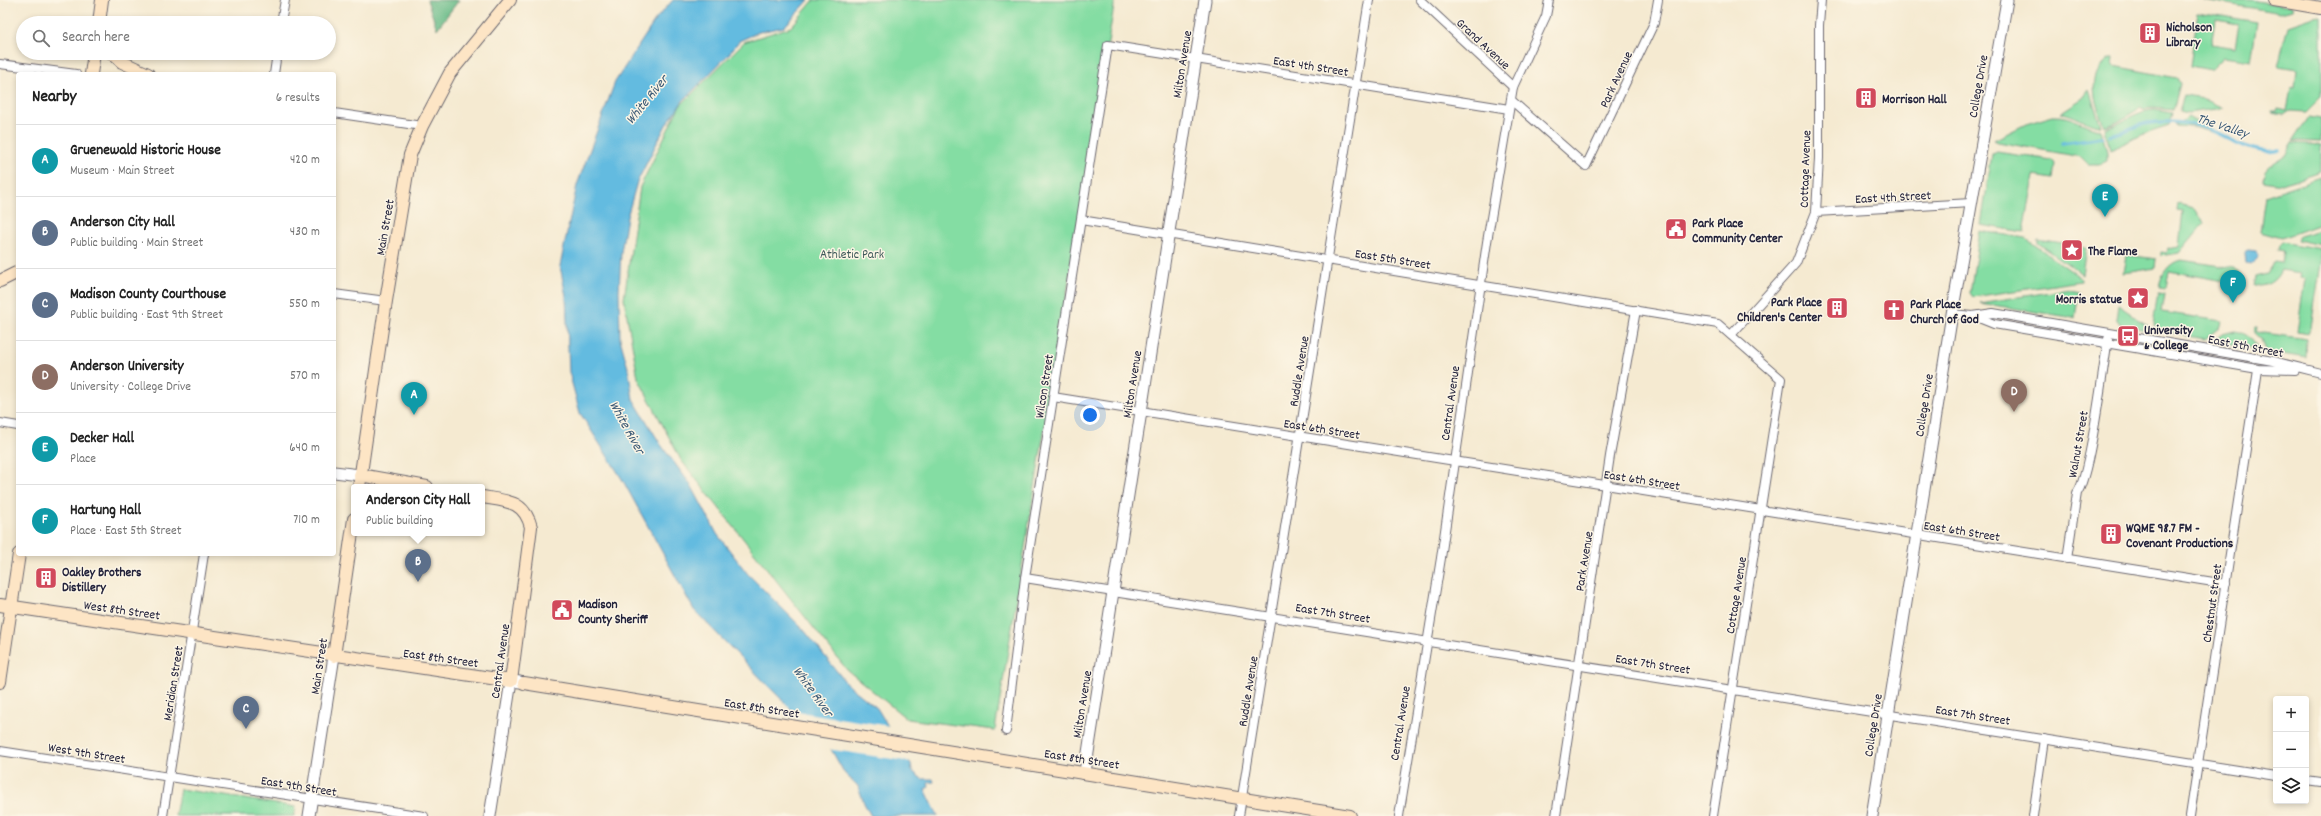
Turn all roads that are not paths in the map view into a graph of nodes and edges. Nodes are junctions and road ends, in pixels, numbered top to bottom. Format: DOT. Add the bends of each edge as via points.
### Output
graph roads {
  1 [pos="102,0"];
  2 [pos="285,0"];
  3 [pos="510,0"];
  4 [pos="1205,0"];
  5 [pos="1368,0"];
  6 [pos="1420,0"];
  7 [pos="1549,0"];
  8 [pos="1658,0"];
  9 [pos="1821,0"];
  10 [pos="2006,0"];
  11 [pos="2274,0"];
  12 [pos="2321,8"];
  13 [pos="100,16"];
  14 [pos="282,16"];
  15 [pos="1108,45"];
  16 [pos="1196,59"];
  17 [pos="93,60"];
  18 [pos="120,60"];
  19 [pos="276,60"];
  20 [pos="0,64"];
  21 [pos="61,72"];
  22 [pos="91,72"];
  23 [pos="144,72"];
  24 [pos="274,72"];
  25 [pos="1355,85"];
  26 [pos="1513,86"];
  27 [pos="1511,100"];
  28 [pos="1509,109"];
  29 [pos="336,113"];
  30 [pos="422,126"];
  31 [pos="1971,203"];
  32 [pos="1816,212"];
  33 [pos="1081,220"];
  34 [pos="1169,234"];
  35 [pos="1327,260"];
  36 [pos="16,273"];
  37 [pos="2,280"];
  38 [pos="16,280"];
  39 [pos="1480,285"];
  40 [pos="336,294"];
  41 [pos="386,301"];
  42 [pos="1636,310"];
  43 [pos="1952,314"];
  44 [pos="1973,316"];
  45 [pos="2109,332"];
  46 [pos="1731,335"];
  47 [pos="2107,343"];
  48 [pos="2258,370"];
  49 [pos="2312,371"];
  50 [pos="2321,373"];
  51 [pos="1781,379"];
  52 [pos="1054,398"];
  53 [pos="1141,411"];
  54 [pos="0,423"];
  55 [pos="16,426"];
  56 [pos="1299,437"];
  57 [pos="1455,461"];
  58 [pos="336,473"];
  59 [pos="360,481"];
  60 [pos="394,484"];
  61 [pos="1606,485"];
  62 [pos="485,497"];
  63 [pos="1761,510"];
  64 [pos="1917,535"];
  65 [pos="352,536"];
  66 [pos="18,556"];
  67 [pos="204,556"];
  68 [pos="2067,559"];
  69 [pos="1025,578"];
  70 [pos="2226,584"];
  71 [pos="1113,592"];
  72 [pos="6,606"];
  73 [pos="1271,617"];
  74 [pos="192,633"];
  75 [pos="1427,641"];
  76 [pos="334,656"];
  77 [pos="1579,665"];
  78 [pos="511,681"];
  79 [pos="0,682"];
  80 [pos="524,683"];
  81 [pos="1732,690"];
  82 [pos="1888,714"];
  83 [pos="1006,731"];
  84 [pos="2044,739"];
  85 [pos="0,751"];
  86 [pos="2198,764"];
  87 [pos="1085,772"];
  88 [pos="2273,776"];
  89 [pos="170,777"];
  90 [pos="2309,781"];
  91 [pos="2321,783"];
  92 [pos="312,799"];
  93 [pos="1242,799"];
  94 [pos="163,816"];
  95 [pos="309,816"];
  96 [pos="424,816"];
  97 [pos="490,816"];
  98 [pos="1239,816"];
  99 [pos="1350,816"];
  100 [pos="1399,816"];
  101 [pos="1556,816"];
  102 [pos="1713,816"];
  103 [pos="1872,816"];
  104 [pos="2033,816"];
  105 [pos="2190,816"];
  1 -- 13 [label="main road"];
  2 -- 14 [label="street"];
  3 -- 30 [label="main road, Main Street" via="450,73"];
  4 -- 16 [label="street, Milton Avenue"];
  5 -- 25 [label="street, Ruddle Avenue"];
  6 -- 26 [label="street, Grand Avenue"];
  7 -- 26 [label="street, Central Avenue" via="1546,16"];
  8 -- 27 [label="street, Park Avenue" via="1654,23 1586,166"];
  9 -- 32 [label="street, Cottage Avenue" via="1817,78 1819,158"];
  10 -- 31 [label="street, College Drive"];
  11 -- 12 [label="main road"];
  15 -- 16 [label="street, East 4th Street"];
  15 -- 33 [label="street, Wilcon Street"];
  16 -- 25 [label="street, East 4th Street"];
  16 -- 34 [label="street, Milton Avenue"];
  17 -- 22 [label="main road"];
  18 -- 23 [label="main road"];
  19 -- 24 [label="street"];
  20 -- 21 [label="street"];
  25 -- 28 [label="street, East 4th Street"];
  25 -- 35 [label="street, Ruddle Avenue"];
  26 -- 27 [label="street, Central Avenue"];
  27 -- 28 [label="street, Central Avenue"];
  28 -- 39 [label="street, Central Avenue"];
  29 -- 30 [label="street"];
  30 -- 41 [label="main road, Main Street" via="410,155"];
  31 -- 32 [label="street, East 4th Street"];
  31 -- 43 [label="street, College Drive"];
  32 -- 46 [label="street, Cottage Avenue" via="1796,263"];
  33 -- 34 [label="street, East 5th Street"];
  33 -- 52 [label="street, Wilcon Street"];
  34 -- 35 [label="street, East 5th Street"];
  34 -- 53 [label="street, Milton Avenue"];
  35 -- 39 [label="street, East 5th Street"];
  35 -- 56 [label="street, Ruddle Avenue"];
  36 -- 37 [label="main road"];
  37 -- 38 [label="main road"];
  39 -- 42 [label="street, East 5th Street"];
  39 -- 57 [label="street, Central Avenue"];
  40 -- 41 [label="street"];
  41 -- 59 [label="main road, Main Street"];
  42 -- 46 [label="street, East 5th Street" via="1718,324"];
  42 -- 61 [label="street, Park Avenue"];
  43 -- 44 [label="street, East 5th Street"];
  43 -- 64 [label="street, College Drive"];
  44 -- 45 [label="street, East 5th Street" via="1993,313"];
  44 -- 47 [label="street" via="1994,324"];
  45 -- 47 [label="street, Walnut Street"];
  45 -- 49 [label="street, East 5th Street" via="2273,361"];
  46 -- 51 [label="street, East 5th Street"];
  47 -- 49 [label="street" via="2258,368"];
  47 -- 68 [label="street, Walnut Street" via="2082,487 2077,493"];
  48 -- 70 [label="street, Chestnut Street"];
  49 -- 50 [label="street, East 5th Street"];
  51 -- 63 [label="street, Cottage Avenue"];
  52 -- 53 [label="street, East 6th Street"];
  52 -- 69 [label="street, Wilcon Street"];
  53 -- 56 [label="street, East 6th Street"];
  53 -- 71 [label="street, Milton Avenue"];
  54 -- 55 [label="street"];
  56 -- 57 [label="street, East 6th Street"];
  56 -- 73 [label="street, Ruddle Avenue"];
  57 -- 61 [label="street, East 6th Street"];
  57 -- 75 [label="street, Central Avenue"];
  58 -- 59 [label="street"];
  59 -- 60 [label="main road"];
  61 -- 63 [label="street, East 6th Street"];
  61 -- 77 [label="street, Park Avenue"];
  62 -- 78 [label="main road, Central Avenue" via="509,501 525,512 531,527"];
  63 -- 64 [label="street, East 6th Street"];
  63 -- 81 [label="street, Cottage Avenue"];
  64 -- 68 [label="street, East 6th Street"];
  64 -- 82 [label="street, College Drive"];
  65 -- 76 [label="main road, Main Street"];
  66 -- 72 [label="main road"];
  67 -- 74 [label="street, Meridian Street"];
  68 -- 70 [label="street, East 6th Street"];
  69 -- 71 [label="street, East 7th Street"];
  69 -- 83 [label="street, Wilcon Street"];
  70 -- 86 [label="street, Chestnut Street"];
  71 -- 73 [label="street, East 7th Street"];
  71 -- 87 [label="street, Milton Avenue"];
  72 -- 74 [label="main road, West 8th Street"];
  72 -- 79 [label="main road"];
  73 -- 75 [label="street, East 7th Street"];
  73 -- 93 [label="street, Ruddle Avenue"];
  74 -- 76 [label="main road, East 8th Street"];
  74 -- 89 [label="street, Meridian Street"];
  75 -- 77 [label="street, East 7th Street"];
  75 -- 100 [label="street, Central Avenue"];
  76 -- 78 [label="main road, East 8th Street"];
  76 -- 92 [label="street, Main Street"];
  77 -- 81 [label="street, East 7th Street"];
  77 -- 101 [label="street, Park Avenue"];
  78 -- 80 [label="street, East 8th Street"];
  78 -- 97 [label="street, Central Avenue"];
  80 -- 87 [label="main road, East 8th Street"];
  81 -- 82 [label="street, East 7th Street"];
  81 -- 102 [label="street, Cottage Avenue"];
  82 -- 84 [label="street, East 7th Street"];
  82 -- 103 [label="street, College Drive"];
  84 -- 86 [label="street, East 7th Street"];
  84 -- 104 [label="street"];
  85 -- 89 [label="street, West 9th Street"];
  86 -- 88 [label="street, East 7th Street"];
  86 -- 105 [label="street, Chestnut Street"];
  87 -- 93 [label="main road, East 8th Street"];
  89 -- 92 [label="street, East 9th Street"];
  89 -- 94 [label="street, Meridian Street"];
  90 -- 91 [label="street"];
  92 -- 95 [label="street, Main Street"];
  92 -- 96 [label="street, East 9th Street"];
  93 -- 98 [label="street, Ruddle Avenue"];
  93 -- 99 [label="main road, East 8th Street"];
}
